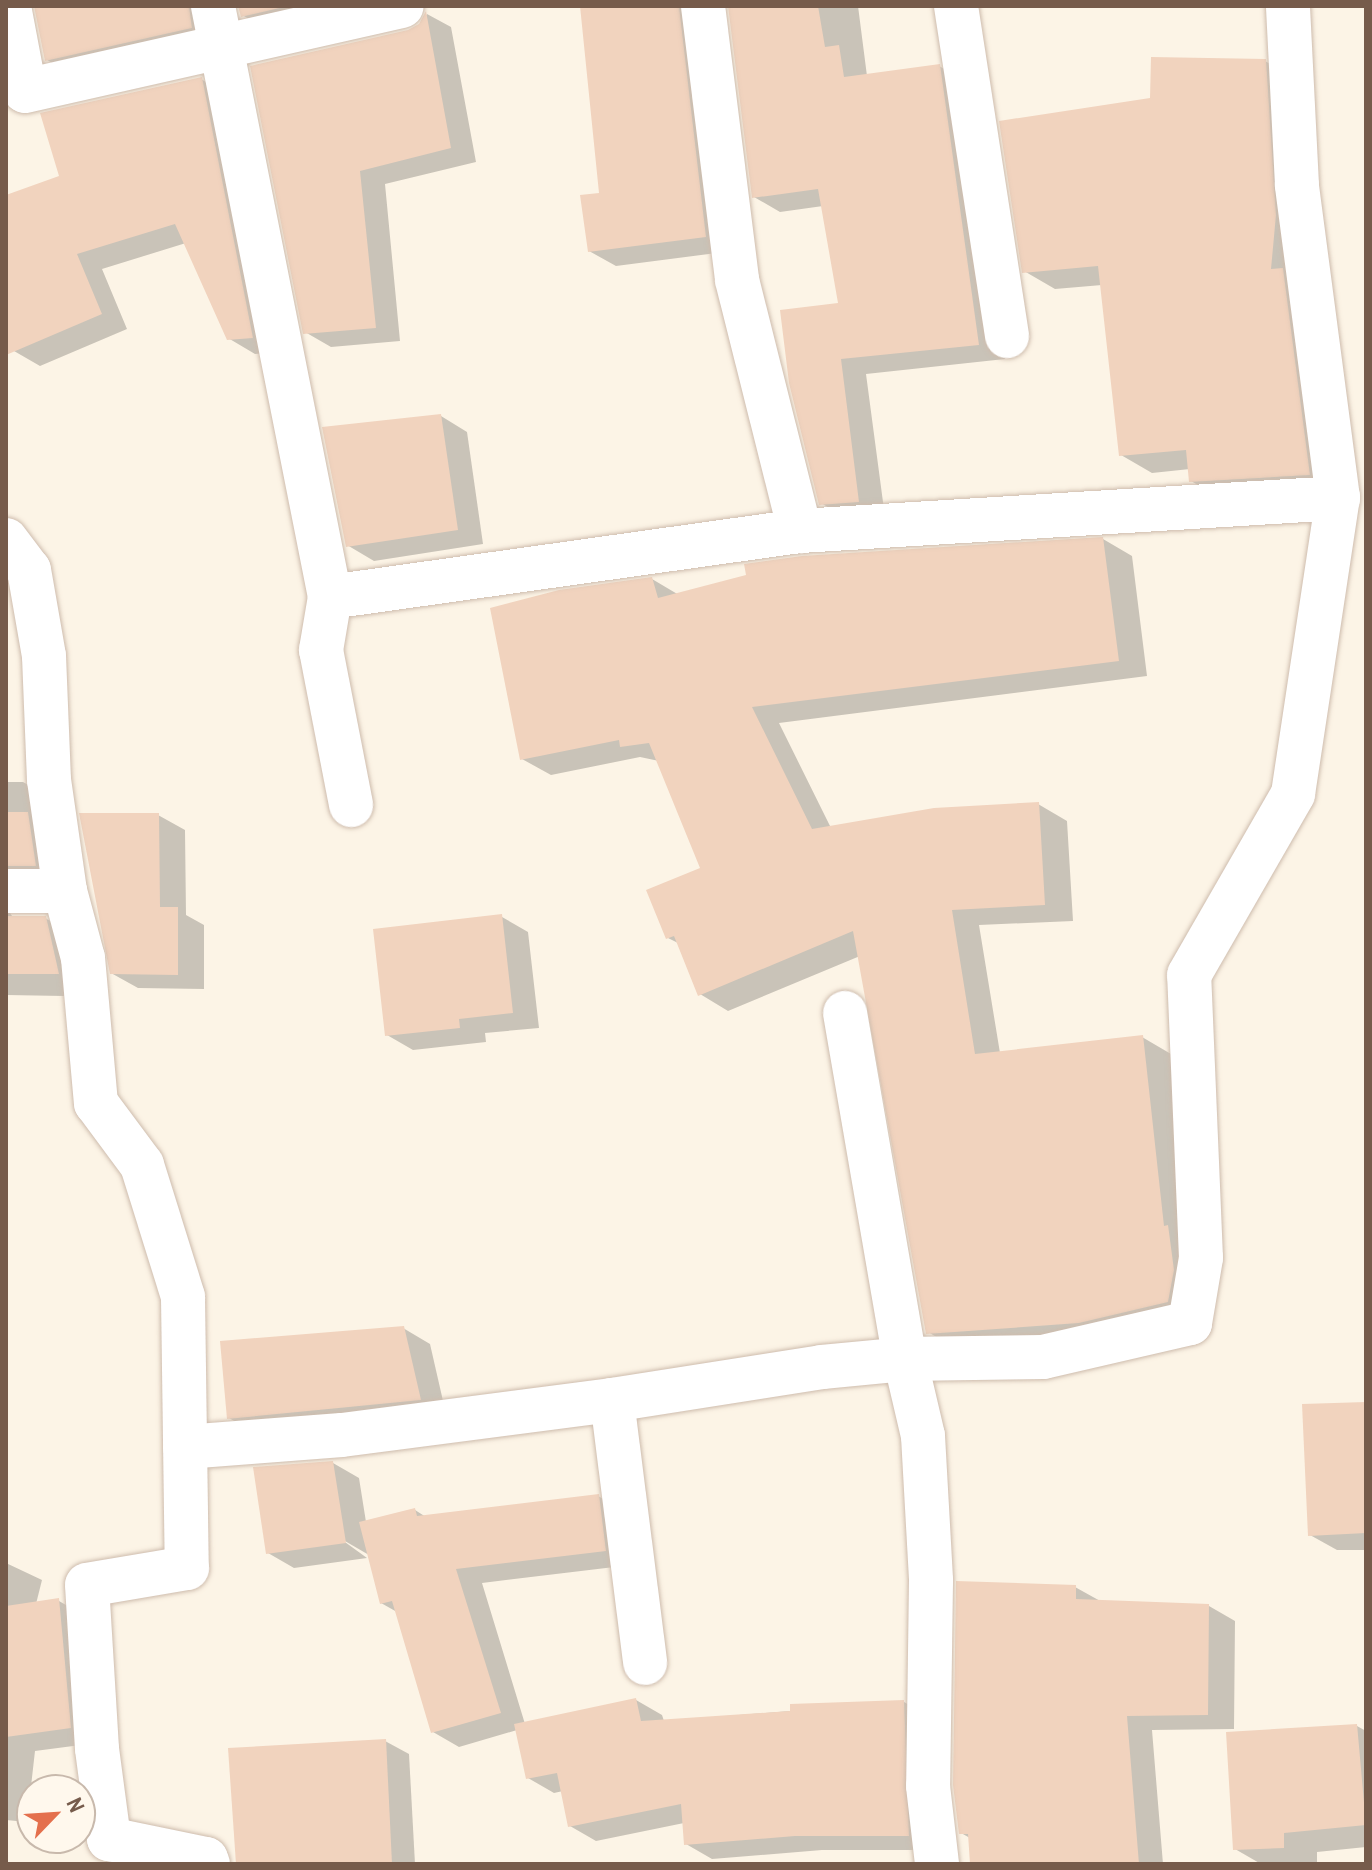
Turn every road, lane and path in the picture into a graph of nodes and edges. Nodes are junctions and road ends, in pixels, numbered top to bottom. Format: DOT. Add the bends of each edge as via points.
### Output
graph roads {
  1 [pos="9,6"];
  2 [pos="402,6"];
  3 [pos="703,6"];
  4 [pos="956,6"];
  5 [pos="1288,6"];
  6 [pos="217,26"];
  7 [pos="1007,336"];
  8 [pos="1346,505"];
  9 [pos="800,531"];
  10 [pos="6,540"];
  11 [pos="330,597"];
  12 [pos="351,805"];
  13 [pos="6,891"];
  14 [pos="65,891"];
  15 [pos="845,1013"];
  16 [pos="905,1359"];
  17 [pos="612,1400"];
  18 [pos="185,1447"];
  19 [pos="645,1663"];
  20 [pos="208,1864"];
  21 [pos="937,1864"];
  1 -- 6 [label="street" via="25,91"];
  2 -- 6 [label="street"];
  3 -- 9 [label="street" via="737,280"];
  4 -- 7 [label="street"];
  5 -- 8 [label="street" via="1297,185"];
  6 -- 11 [label="street"];
  8 -- 9 [label="street"];
  8 -- 16 [label="street" via="1293,794 1189,975 1201,1258 1190,1323 1043,1357"];
  9 -- 11 [label="street"];
  10 -- 14 [label="street" via="29,570 44,656 49,780"];
  11 -- 12 [label="street" via="321,650"];
  13 -- 14 [label="street"];
  14 -- 18 [label="street" via="83,958 96,1103 142,1165 183,1297"];
  15 -- 16 [label="street"];
  16 -- 17 [label="street"];
  16 -- 21 [label="street" via="923,1436 931,1581 928,1786"];
  17 -- 18 [label="street" via="342,1435"];
  17 -- 19 [label="street"];
  18 -- 20 [label="street" via="187,1568 87,1585 97,1749 109,1839 206,1859"];
}
